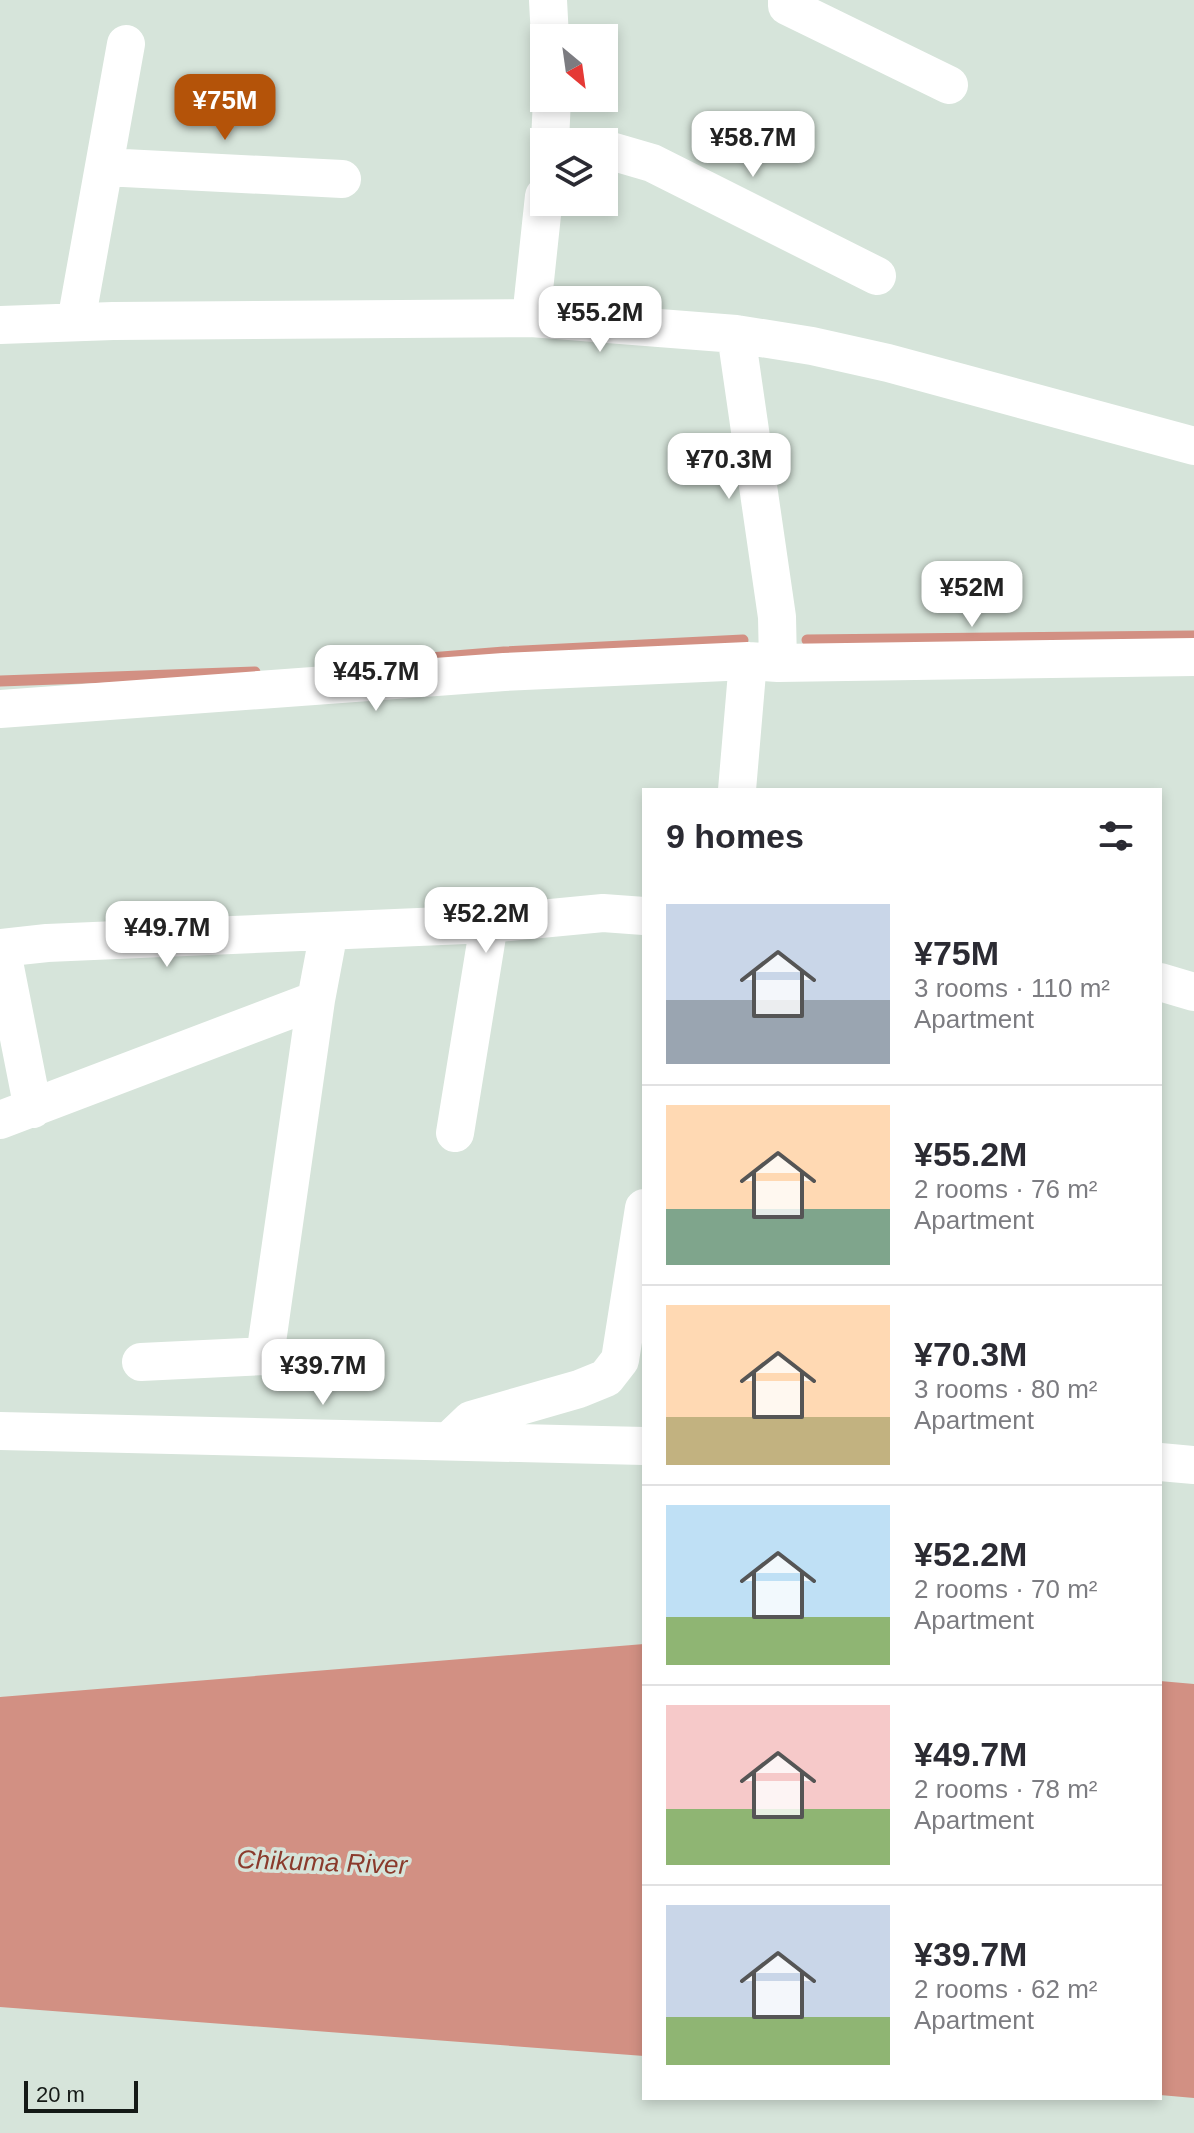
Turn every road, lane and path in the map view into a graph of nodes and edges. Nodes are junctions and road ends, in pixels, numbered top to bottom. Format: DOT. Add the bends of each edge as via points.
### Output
graph roads {
  1 [pos="548,0"];
  2 [pos="787,0"];
  3 [pos="549,24"];
  4 [pos="126,44"];
  5 [pos="949,85"];
  6 [pos="618,153"];
  7 [pos="104,167"];
  8 [pos="342,179"];
  9 [pos="542,216"];
  10 [pos="877,276"];
  11 [pos="531,318"];
  12 [pos="76,322"];
  13 [pos="0,325"];
  14 [pos="736,334"];
  15 [pos="1190,439"];
  16 [pos="1194,657"];
  17 [pos="763,662"];
  18 [pos="0,709"];
  19 [pos="737,788"];
  20 [pos="642,916"];
  21 [pos="489,924"];
  22 [pos="329,931"];
  23 [pos="0,948"];
  24 [pos="0,957"];
  25 [pos="316,1000"];
  26 [pos="16,1114"];
  27 [pos="455,1133"];
  28 [pos="642,1221"];
  29 [pos="141,1362"];
  30 [pos="0,1431"];
  31 [pos="450,1440"];
  32 [pos="642,1446"];
  1 -- 3 [label="street"];
  2 -- 5 [label="street" via="787,6"];
  4 -- 7 [label="street"];
  6 -- 10 [label="street" via="652,163"];
  7 -- 8 [label="street"];
  7 -- 12 [label="street"];
  9 -- 11 [label="street"];
  11 -- 12 [label="street"];
  11 -- 14 [label="street"];
  12 -- 13 [label="street"];
  14 -- 15 [label="street" via="888,363"];
  14 -- 17 [label="street" via="777,617"];
  16 -- 17 [label="street"];
  17 -- 18 [label="street" via="504,672"];
  17 -- 19 [label="street"];
  20 -- 21 [label="street" via="603,913"];
  21 -- 22 [label="street"];
  21 -- 27 [label="street"];
  22 -- 23 [label="street"];
  22 -- 25 [label="street"];
  24 -- 26 [label="street"];
  25 -- 26 [label="street"];
  25 -- 29 [label="street" via="265,1356"];
  28 -- 31 [label="street" via="620,1360 606,1378 471,1420"];
  30 -- 31 [label="street"];
  31 -- 32 [label="street"];
}
